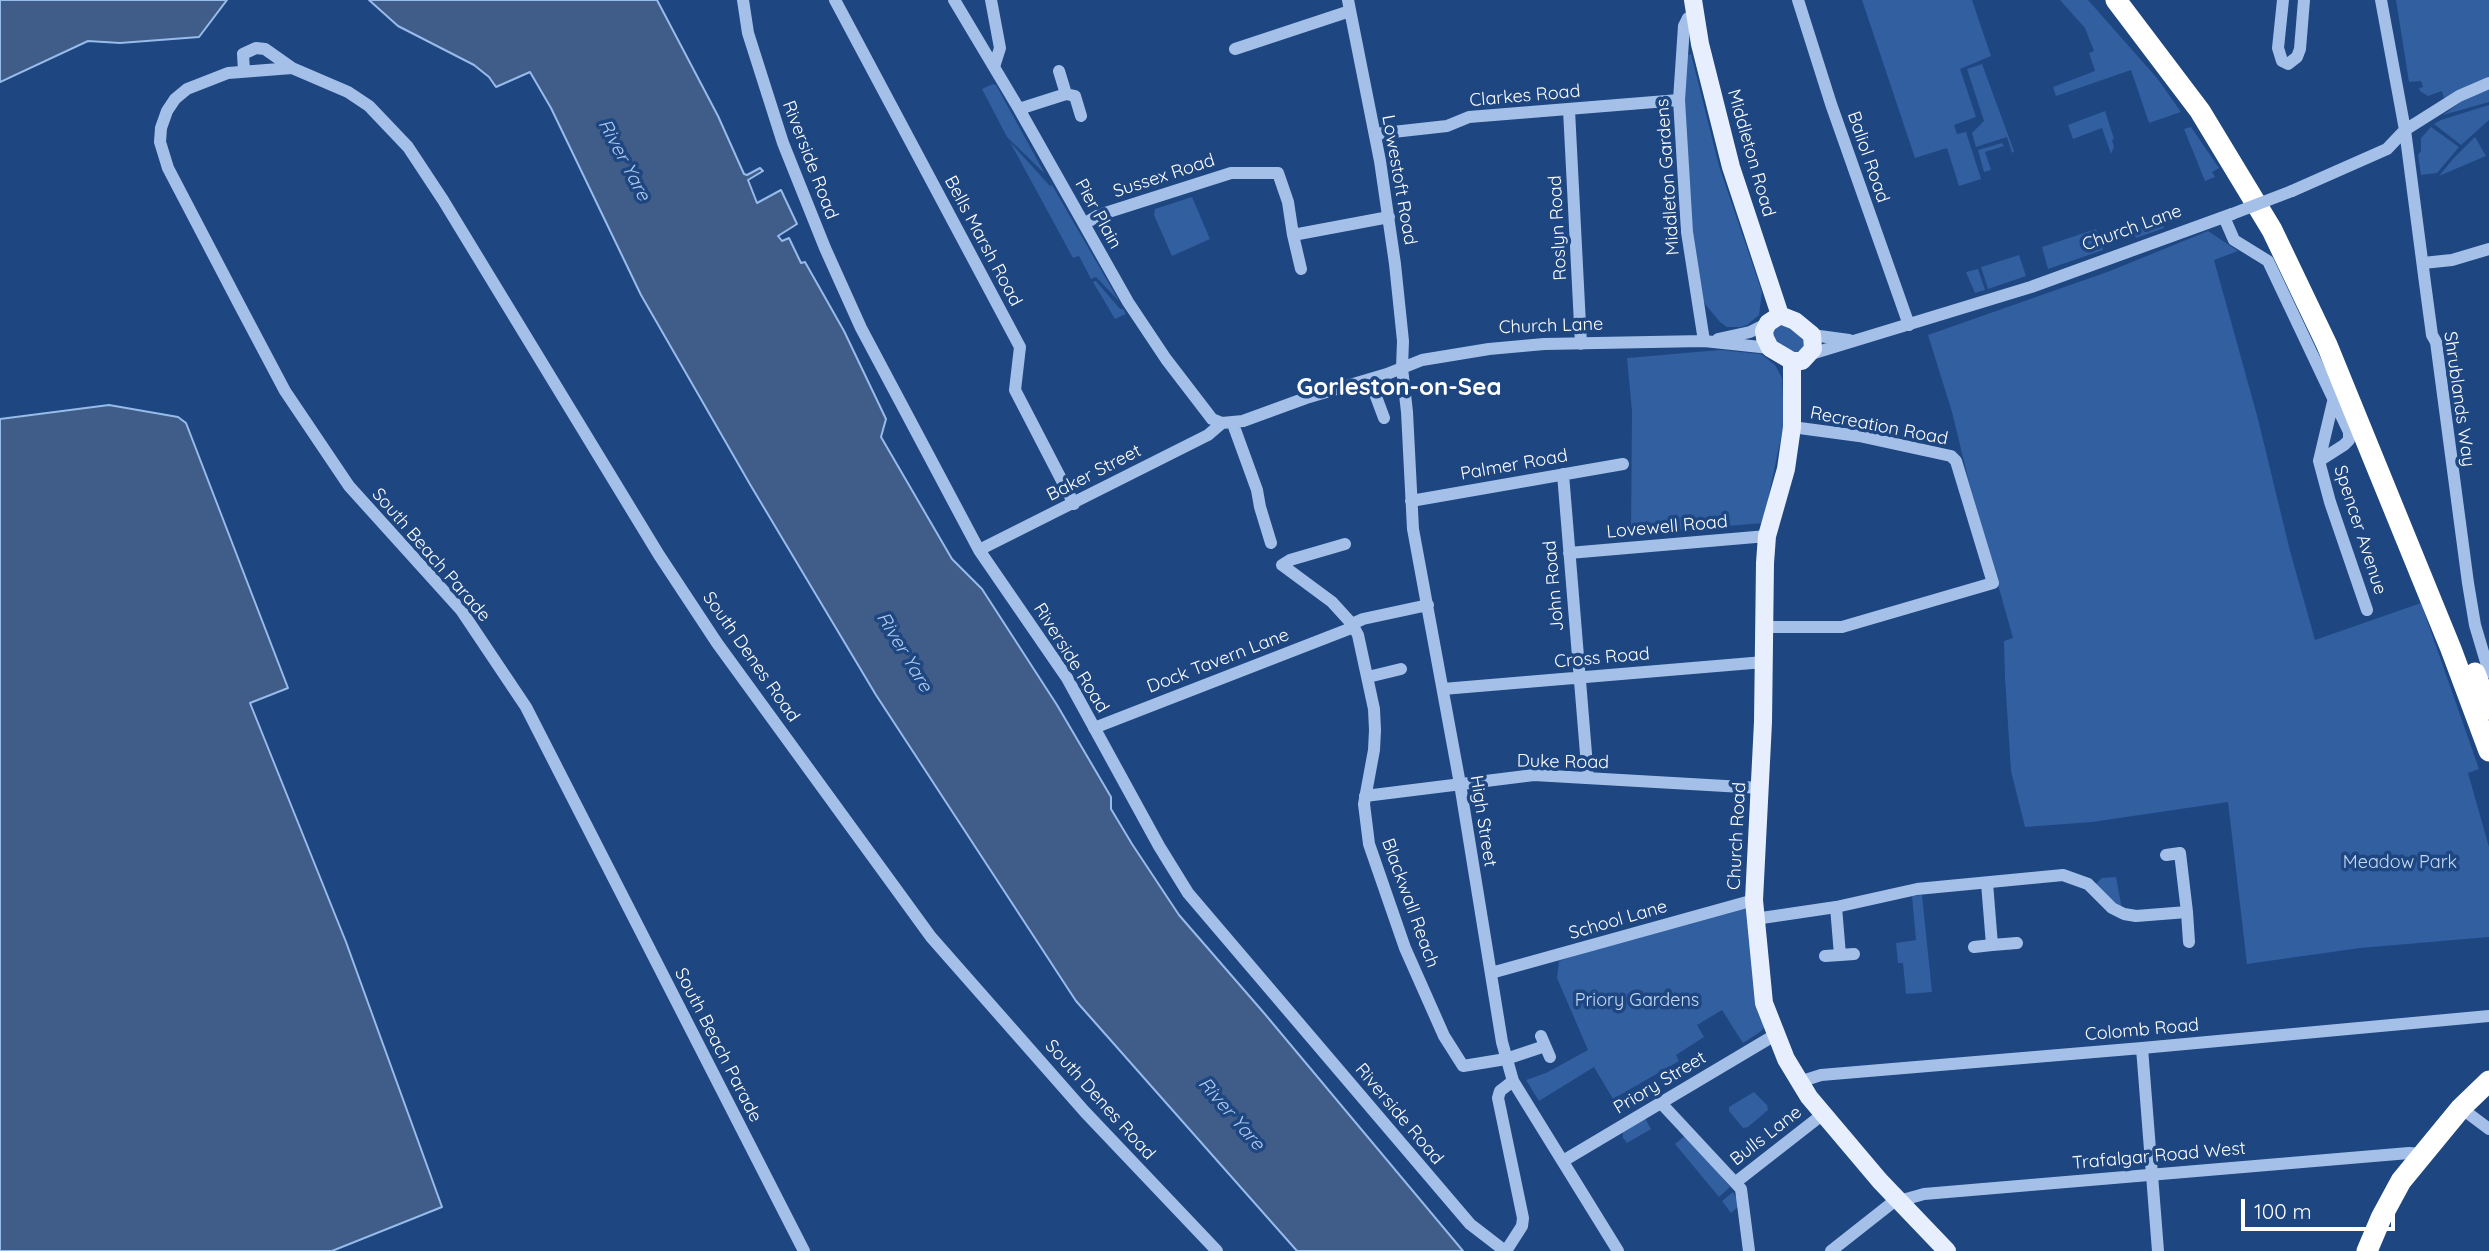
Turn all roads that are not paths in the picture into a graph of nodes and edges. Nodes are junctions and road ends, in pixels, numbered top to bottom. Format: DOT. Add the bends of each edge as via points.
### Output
graph roads {
  1 [pos="743,0"];
  2 [pos="835,0"];
  3 [pos="954,0"];
  4 [pos="991,0"];
  5 [pos="1798,0"];
  6 [pos="2116,0"];
  7 [pos="2134,0"];
  8 [pos="2283,0"];
  9 [pos="2304,0"];
  10 [pos="2381,0"];
  11 [pos="1349,6"];
  12 [pos="1694,8"];
  13 [pos="1235,49"];
  14 [pos="994,67"];
  15 [pos="292,68"];
  16 [pos="244,71"];
  17 [pos="1059,71"];
  18 [pos="2489,83"];
  19 [pos="1066,94"];
  20 [pos="1679,100"];
  21 [pos="1019,109"];
  22 [pos="1569,110"];
  23 [pos="1081,116"];
  24 [pos="2405,130"];
  25 [pos="1375,134"];
  26 [pos="2228,215"];
  27 [pos="1389,217"];
  28 [pos="1084,224"];
  29 [pos="1293,235"];
  30 [pos="2489,249"];
  31 [pos="2423,263"];
  32 [pos="1301,269"];
  33 [pos="1774,319"];
  34 [pos="1909,325"];
  35 [pos="1812,335"];
  36 [pos="1860,340"];
  37 [pos="1704,341"];
  38 [pos="1581,345"];
  39 [pos="1770,348"];
  40 [pos="1811,354"];
  41 [pos="1791,361"];
  42 [pos="1402,368"];
  43 [pos="1374,391"];
  44 [pos="2333,402"];
  45 [pos="1384,418"];
  46 [pos="1228,423"];
  47 [pos="1792,427"];
  48 [pos="2319,461"];
  49 [pos="1623,464"];
  50 [pos="1563,474"];
  51 [pos="1411,501"];
  52 [pos="1074,504"];
  53 [pos="1767,536"];
  54 [pos="1271,543"];
  55 [pos="1345,544"];
  56 [pos="979,550"];
  57 [pos="1569,553"];
  58 [pos="1428,605"];
  59 [pos="2367,610"];
  60 [pos="1353,625"];
  61 [pos="1765,627"];
  62 [pos="1764,662"];
  63 [pos="1401,668"];
  64 [pos="2489,672"];
  65 [pos="1368,677"];
  66 [pos="1580,678"];
  67 [pos="1443,689"];
  68 [pos="2489,709"];
  69 [pos="1094,728"];
  70 [pos="2489,751"];
  71 [pos="1588,778"];
  72 [pos="1460,785"];
  73 [pos="1760,788"];
  74 [pos="1365,796"];
  75 [pos="2166,855"];
  76 [pos="1987,883"];
  77 [pos="1755,900"];
  78 [pos="1836,907"];
  79 [pos="2187,912"];
  80 [pos="1755,919"];
  81 [pos="2189,942"];
  82 [pos="2017,943"];
  83 [pos="1992,945"];
  84 [pos="1974,947"];
  85 [pos="1854,954"];
  86 [pos="1840,955"];
  87 [pos="1825,956"];
  88 [pos="1491,973"];
  89 [pos="2489,1016"];
  90 [pos="1776,1035"];
  91 [pos="1545,1046"];
  92 [pos="2142,1048"];
  93 [pos="1506,1059"];
  94 [pos="1513,1081"];
  95 [pos="2489,1081"];
  96 [pos="1799,1083"];
  97 [pos="1661,1103"];
  98 [pos="2461,1108"];
  99 [pos="1818,1118"];
  100 [pos="2489,1129"];
  101 [pos="2423,1154"];
  102 [pos="1563,1161"];
  103 [pos="2152,1174"];
  104 [pos="1735,1182"];
  105 [pos="1898,1200"];
  106 [pos="804,1251"];
  107 [pos="1217,1251"];
  108 [pos="1505,1251"];
  109 [pos="1618,1251"];
  110 [pos="1749,1251"];
  111 [pos="1830,1251"];
  112 [pos="1947,1251"];
  113 [pos="2158,1251"];
  114 [pos="2367,1251"];
  1 -- 56 [label="street, Riverside Road" via="763,85 825,248 890,384"];
  2 -- 52 [label="street, Bells Marsh Road" via="1020,347 1015,390"];
  3 -- 14 [label="street, Pier Plain"];
  4 -- 14 [label="street" via="1000,48"];
  5 -- 34 [label="street, Baliol Road"];
  6 -- 70 [label="highway" via="2200,111 2272,230 2332,358"];
  7 -- 68 [label="highway" via="2257,174 2312,281"];
  8 -- 9 [label="street" via="2278,48 2288,64 2300,49"];
  10 -- 24 [label="street, Shrublands Way"];
  11 -- 13 [label="street" via="1252,50"];
  11 -- 25 [label="street, Lowestoft Road"];
  12 -- 20 [label="street, Middleton Gardens" via="1684,26"];
  12 -- 33 [label="main road, Middleton Road" via="1731,167"];
  14 -- 21 [label="street, Pier Plain"];
  15 -- 16 [label="street, South Denes Road"];
  15 -- 16 [label="street, South Denes Road" via="256,48 243,54"];
  15 -- 107 [label="street, South Denes Road" via="369,106 408,147 659,555 931,937 1085,1112"];
  16 -- 106 [label="street, South Beach Parade" via="210,79 175,99 161,128 168,168 296,407 349,486 461,610 526,707"];
  17 -- 19 [label="street"];
  18 -- 24 [label="street, Church Lane"];
  19 -- 21 [label="street"];
  19 -- 23 [label="street" via="1075,96"];
  20 -- 22 [label="street, Clarkes Road"];
  20 -- 37 [label="street, Middleton Gardens" via="1687,232"];
  21 -- 28 [label="street, Pier Plain"];
  22 -- 25 [label="street, Clarkes Road" via="1469,117 1447,126"];
  22 -- 38 [label="street, Roslyn Road"];
  24 -- 26 [label="street, Church Lane, bridge" via="2387,149"];
  24 -- 31 [label="street, Shrublands Way"];
  25 -- 27 [label="street, Lowestoft Road"];
  26 -- 34 [label="street, Church Lane" via="2098,264"];
  26 -- 44 [label="street, Spencer Avenue" via="2234,240 2268,261"];
  27 -- 29 [label="street"];
  27 -- 42 [label="street, Lowestoft Road" via="1400,301"];
  28 -- 29 [label="street, Sussex Road" via="1099,215 1231,173 1278,173"];
  28 -- 46 [label="street, Pier Plain" via="1166,359 1203,410 1212,419"];
  29 -- 32 [label="street, Sussex Road"];
  30 -- 31 [label="street"];
  31 -- 64 [label="street, Shrublands Way" via="2468,583"];
  33 -- 35 [label="main road, Church Lane" via="1796,321"];
  33 -- 37 [label="street, Church Lane" via="1750,332"];
  33 -- 39 [label="main road" via="1764,331"];
  34 -- 36 [label="street, Church Lane"];
  35 -- 36 [label="street, Church Lane"];
  35 -- 40 [label="main road"];
  36 -- 40 [label="street, Church Lane"];
  37 -- 38 [label="street, Church Lane"];
  37 -- 39 [label="street, Church Lane"];
  38 -- 42 [label="street, Church Lane" via="1489,349 1422,360"];
  39 -- 41 [label="main road, Church Lane"];
  40 -- 41 [label="main road, Church Lane" via="1802,361"];
  41 -- 47 [label="main road, Church Road"];
  42 -- 46 [label="street, Baker Street"];
  42 -- 51 [label="street, High Street"];
  43 -- 45 [label="street"];
  44 -- 48 [label="street, Spencer Avenue"];
  44 -- 48 [label="street, Spencer Avenue" via="2349,432 2348,440"];
  46 -- 52 [label="street, Baker Street"];
  46 -- 54 [label="street" via="1257,490"];
  47 -- 53 [label="main road, Church Road"];
  47 -- 61 [label="street, Recreation Road" via="1951,456 1993,583 1842,627"];
  48 -- 59 [label="street, Spencer Avenue"];
  49 -- 50 [label="street, Palmer Road"];
  50 -- 51 [label="street, Palmer Road"];
  50 -- 57 [label="street, John Road"];
  51 -- 58 [label="street, High Street"];
  52 -- 56 [label="street, Baker Street"];
  53 -- 57 [label="street, Lovewell Road"];
  53 -- 61 [label="main road, Church Road"];
  55 -- 60 [label="street, Blackwall Reach" via="1282,565 1332,602"];
  56 -- 69 [label="street, Riverside Road" via="1067,678"];
  57 -- 66 [label="street, John Road"];
  58 -- 60 [label="street, Dock Tavern Lane"];
  58 -- 67 [label="street, High Street"];
  60 -- 65 [label="street, Blackwall Reach"];
  60 -- 69 [label="street, Dock Tavern Lane"];
  61 -- 62 [label="main road, Church Road"];
  62 -- 66 [label="street, Cross Road"];
  62 -- 73 [label="main road, Church Road"];
  63 -- 65 [label="street"];
  65 -- 74 [label="street, Blackwall Reach" via="1375,730"];
  66 -- 67 [label="street, Cross Road"];
  66 -- 71 [label="street, John Road"];
  67 -- 72 [label="street, High Street"];
  69 -- 108 [label="street, Riverside Road" via="1188,893 1470,1224"];
  71 -- 72 [label="street, Duke Road" via="1534,775"];
  71 -- 73 [label="street, Duke Road"];
  72 -- 74 [label="street, Duke Road"];
  72 -- 88 [label="street, High Street"];
  73 -- 77 [label="main road, Church Road"];
  74 -- 93 [label="street, Blackwall Reach" via="1369,844 1405,948 1444,1036 1466,1067"];
  75 -- 79 [label="street" via="2187,852"];
  76 -- 78 [label="street" via="1913,890"];
  76 -- 79 [label="street" via="2063,875 2088,884 2124,914"];
  76 -- 83 [label="street"];
  77 -- 80 [label="main road, Church Road"];
  77 -- 88 [label="street, School Lane"];
  78 -- 80 [label="street"];
  78 -- 86 [label="street"];
  79 -- 81 [label="street"];
  80 -- 90 [label="main road, Church Road" via="1764,1003"];
  82 -- 83 [label="street"];
  83 -- 84 [label="street"];
  85 -- 86 [label="street"];
  86 -- 87 [label="street"];
  88 -- 93 [label="street, High Street"];
  89 -- 92 [label="street, Colomb Road"];
  90 -- 96 [label="main road, Church Road"];
  90 -- 97 [label="street, Priory Street"];
  91 -- 93 [label="street"];
  92 -- 96 [label="street, Colomb Road" via="1821,1075"];
  92 -- 103 [label="street"];
  93 -- 94 [label="street, High Street"];
  94 -- 102 [label="street, High Street"];
  94 -- 108 [label="street" via="1498,1098 1523,1218"];
  95 -- 98 [label="highway"];
  96 -- 105 [label="main road, Church Road"];
  97 -- 102 [label="street, Priory Street"];
  97 -- 104 [label="street"];
  98 -- 100 [label="street"];
  98 -- 101 [label="highway"];
  99 -- 104 [label="street, Bulls Lane"];
  101 -- 103 [label="street, Trafalgar Road West"];
  101 -- 114 [label="highway" via="2401,1181"];
  102 -- 109 [label="street, High Street"];
  103 -- 105 [label="street, Trafalgar Road West"];
  103 -- 113 [label="street"];
  104 -- 110 [label="street" via="1744,1201"];
  105 -- 111 [label="street"];
  105 -- 112 [label="main road, Church Road"];
}
